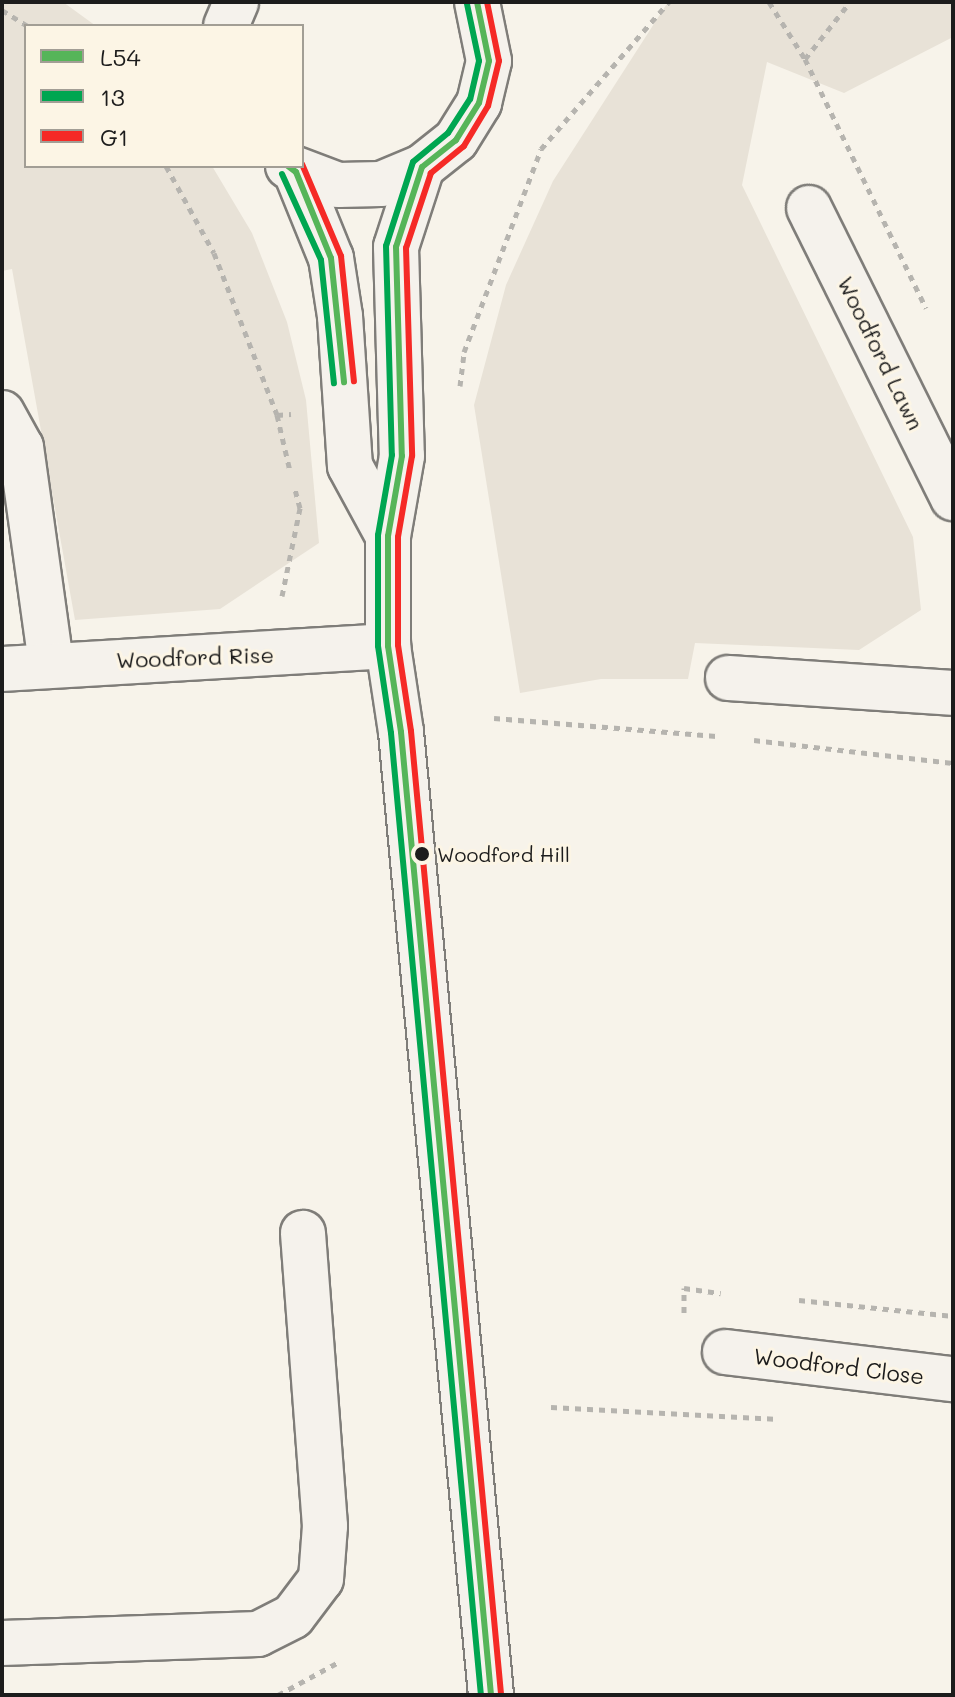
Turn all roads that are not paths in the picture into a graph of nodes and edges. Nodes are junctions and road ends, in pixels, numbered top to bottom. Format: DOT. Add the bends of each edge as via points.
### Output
graph roads {
  1 [pos="236,2"];
  2 [pos="477,2"];
  3 [pos="227,24"];
  4 [pos="422,167"];
  5 [pos="292,169"];
  6 [pos="809,208"];
  7 [pos="2,413"];
  8 [pos="953,498"];
  9 [pos="388,536"];
  10 [pos="388,646"];
  11 [pos="51,663"];
  12 [pos="2,669"];
  13 [pos="728,678"];
  14 [pos="953,693"];
  15 [pos="303,1233"];
  16 [pos="725,1352"];
  17 [pos="953,1379"];
  18 [pos="2,1643"];
  19 [pos="491,1695"];
  1 -- 3 [label="street"];
  2 -- 4 [label="street" via="489,61 479,103 456,140"];
  4 -- 5 [label="street" via="381,184 338,185"];
  4 -- 9 [label="street" via="396,247 402,456"];
  5 -- 9 [label="street" via="331,258 350,466"];
  6 -- 8 [label="street, Woodford Lawn"];
  7 -- 11 [label="street" via="21,447"];
  9 -- 10 [label="street"];
  10 -- 11 [label="street, Woodford Rise"];
  10 -- 19 [label="street" via="401,732"];
  11 -- 12 [label="street, Woodford Rise"];
  13 -- 14 [label="street"];
  15 -- 18 [label="street" via="325,1526 321,1579 293,1616 258,1634"];
  16 -- 17 [label="street, Woodford Close"];
}
